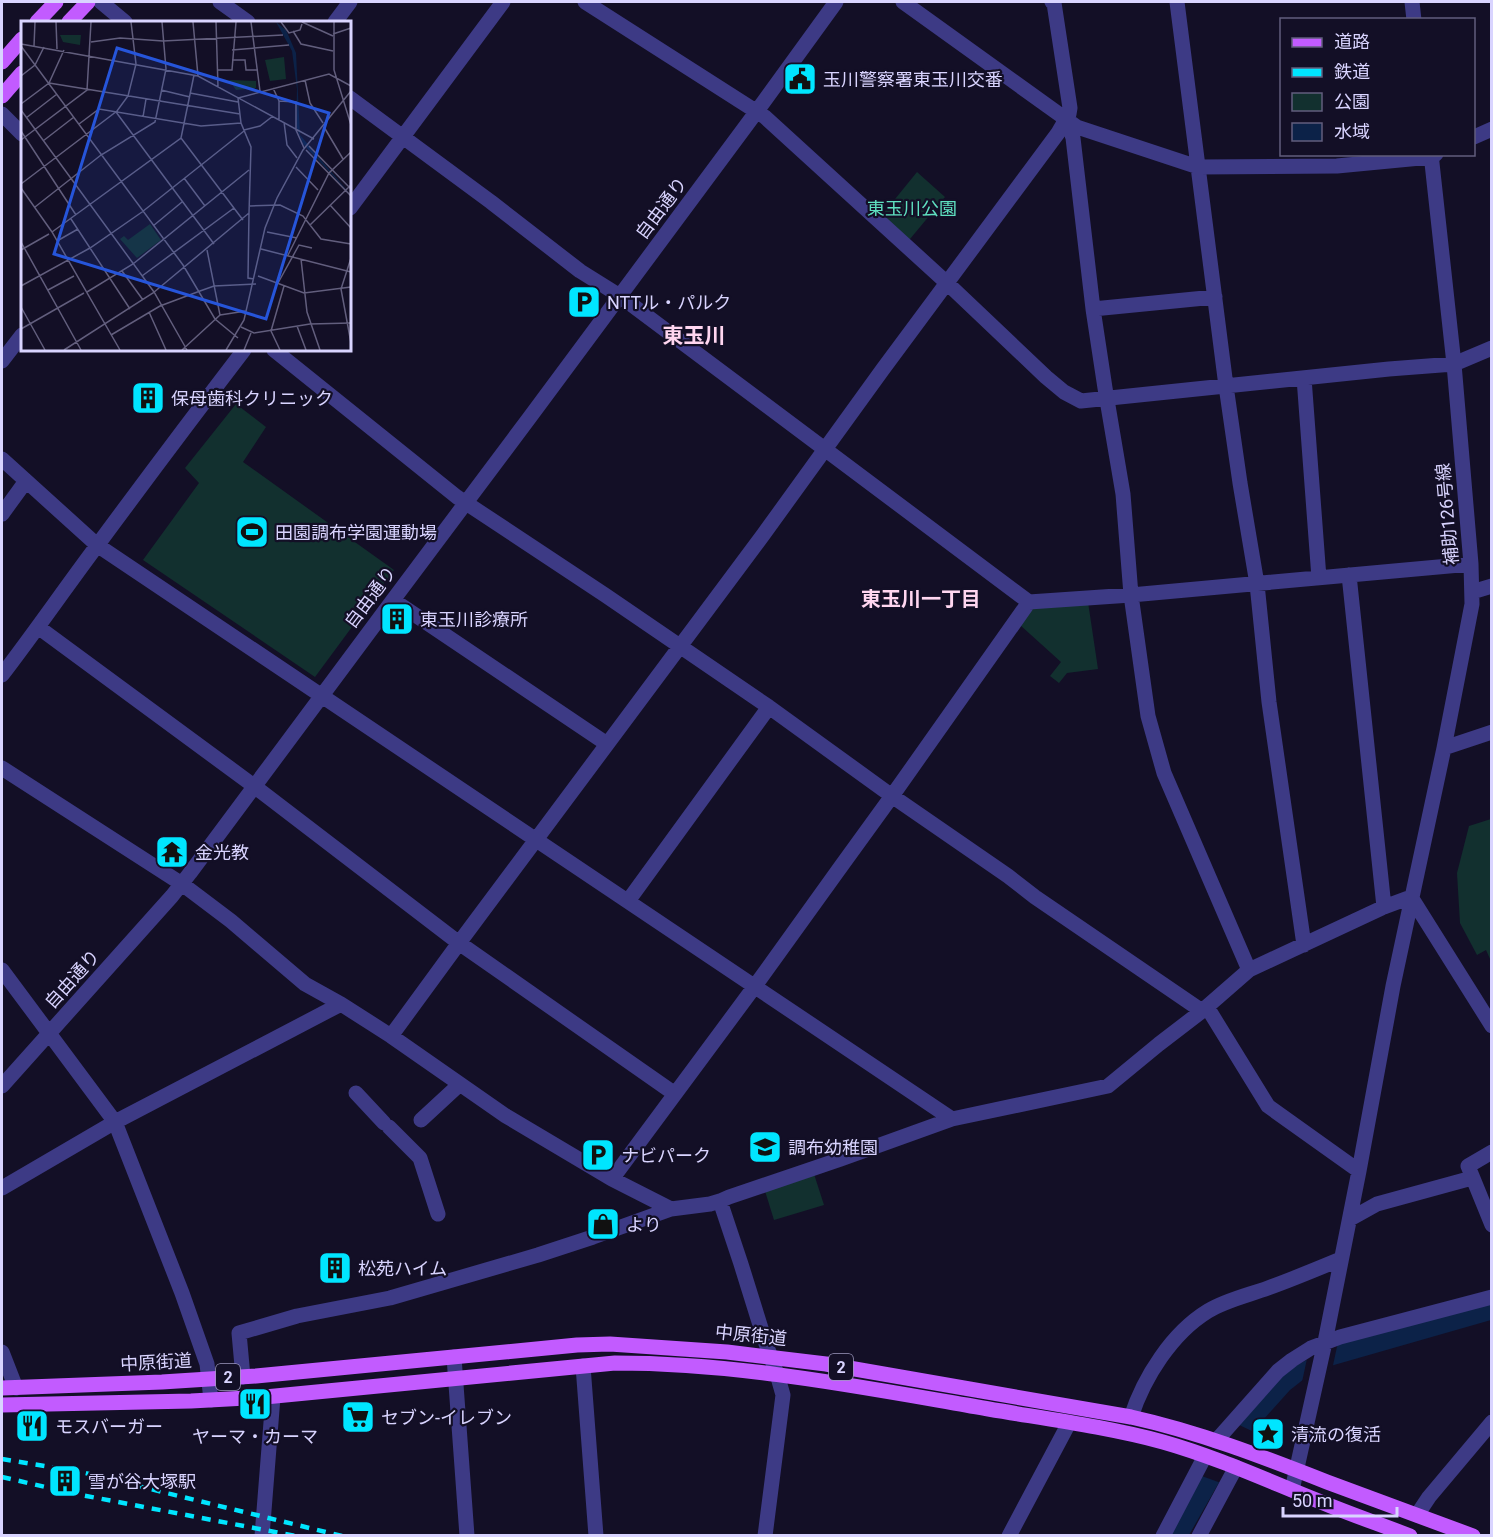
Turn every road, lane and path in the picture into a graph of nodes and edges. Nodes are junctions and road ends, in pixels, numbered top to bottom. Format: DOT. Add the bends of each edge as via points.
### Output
graph roads {
  1 [pos="56,2"];
  2 [pos="88,2"];
  3 [pos="101,2"];
  4 [pos="220,2"];
  5 [pos="350,2"];
  6 [pos="503,2"];
  7 [pos="585,2"];
  8 [pos="836,2"];
  9 [pos="903,2"];
  10 [pos="1052,2"];
  11 [pos="1177,2"];
  12 [pos="1412,2"];
  13 [pos="1413,18"];
  14 [pos="38,21"];
  15 [pos="70,21"];
  16 [pos="124,21"];
  17 [pos="247,21"];
  18 [pos="336,21"];
  19 [pos="21,40"];
  20 [pos="2,62"];
  21 [pos="21,74"];
  22 [pos="2,96"];
  23 [pos="351,99"];
  24 [pos="757,111"];
  25 [pos="2,114"];
  26 [pos="1067,119"];
  27 [pos="1491,129"];
  28 [pos="21,133"];
  29 [pos="404,136"];
  30 [pos="1475,136"];
  31 [pos="1424,156"];
  32 [pos="1433,156"];
  33 [pos="1198,167"];
  34 [pos="351,207"];
  35 [pos="947,283"];
  36 [pos="620,296"];
  37 [pos="1215,297"];
  38 [pos="1094,309"];
  39 [pos="21,336"];
  40 [pos="1491,348"];
  41 [pos="243,351"];
  42 [pos="275,351"];
  43 [pos="2,361"];
  44 [pos="1454,364"];
  45 [pos="1304,378"];
  46 [pos="1226,386"];
  47 [pos="1107,398"];
  48 [pos="824,449"];
  49 [pos="2,459"];
  50 [pos="26,481"];
  51 [pos="465,503"];
  52 [pos="2,514"];
  53 [pos="97,545"];
  54 [pos="1471,564"];
  55 [pos="1349,575"];
  56 [pos="1319,578"];
  57 [pos="1257,584"];
  58 [pos="1491,586"];
  59 [pos="1472,592"];
  60 [pos="1131,595"];
  61 [pos="393,600"];
  62 [pos="1029,602"];
  63 [pos="38,627"];
  64 [pos="680,646"];
  65 [pos="2,675"];
  66 [pos="321,696"];
  67 [pos="769,707"];
  68 [pos="1491,732"];
  69 [pos="607,744"];
  70 [pos="1444,748"];
  71 [pos="2,768"];
  72 [pos="254,786"];
  73 [pos="892,796"];
  74 [pos="536,839"];
  75 [pos="182,884"];
  76 [pos="1411,897"];
  77 [pos="628,901"];
  78 [pos="1384,908"];
  79 [pos="459,943"];
  80 [pos="1304,945"];
  81 [pos="2,970"];
  82 [pos="1249,970"];
  83 [pos="755,986"];
  84 [pos="341,1004"];
  85 [pos="1205,1009"];
  86 [pos="1491,1026"];
  87 [pos="49,1033"];
  88 [pos="391,1036"];
  89 [pos="460,1084"];
  90 [pos="2,1086"];
  91 [pos="356,1093"];
  92 [pos="675,1094"];
  93 [pos="952,1119"];
  94 [pos="421,1120"];
  95 [pos="115,1122"];
  96 [pos="1491,1152"];
  97 [pos="1359,1171"];
  98 [pos="1472,1178"];
  99 [pos="612,1179"];
  100 [pos="2,1188"];
  101 [pos="720,1202"];
  102 [pos="671,1209"];
  103 [pos="438,1214"];
  104 [pos="1350,1219"];
  105 [pos="1491,1225"];
  106 [pos="1341,1259"];
  107 [pos="1491,1297"];
  108 [pos="1325,1344"];
  109 [pos="2,1352"];
  110 [pos="771,1356"];
  111 [pos="454,1358"];
  112 [pos="583,1366"];
  113 [pos="777,1374"];
  114 [pos="243,1377"];
  115 [pos="209,1378"];
  116 [pos="456,1379"];
  117 [pos="9,1388"];
  118 [pos="273,1396"];
  119 [pos="211,1400"];
  120 [pos="2,1405"];
  121 [pos="1131,1417"];
  122 [pos="1491,1422"];
  123 [pos="1069,1423"];
  124 [pos="1218,1442"];
  125 [pos="1209,1458"];
  126 [pos="1235,1467"];
  127 [pos="1297,1470"];
  128 [pos="1292,1490"];
  129 [pos="1417,1515"];
  130 [pos="1393,1533"];
  131 [pos="262,1536"];
  132 [pos="467,1536"];
  133 [pos="596,1536"];
  134 [pos="765,1536"];
  135 [pos="1009,1536"];
  136 [pos="1162,1536"];
  137 [pos="1199,1536"];
  138 [pos="1410,1536"];
  139 [pos="1473,1536"];
  1 -- 14 [label="main road"];
  2 -- 15 [label="main road"];
  3 -- 16 [label="street"];
  4 -- 17 [label="street"];
  5 -- 18 [label="street"];
  6 -- 29 [label="street"];
  7 -- 24 [label="street"];
  8 -- 24 [label="street, 自由通り"];
  9 -- 26 [label="street"];
  10 -- 26 [label="street" via="1070,108"];
  11 -- 33 [label="street"];
  12 -- 13 [label="street"];
  19 -- 20 [label="main road"];
  21 -- 22 [label="main road"];
  23 -- 29 [label="street"];
  24 -- 35 [label="street"];
  24 -- 36 [label="street, 自由通り"];
  25 -- 28 [label="street"];
  26 -- 33 [label="street" via="1077,127"];
  26 -- 35 [label="street"];
  26 -- 38 [label="street" via="1073,138"];
  27 -- 30 [label="street"];
  29 -- 34 [label="street"];
  29 -- 36 [label="street" via="580,271"];
  31 -- 33 [label="street" via="1337,166"];
  32 -- 44 [label="street, 補助126号線"];
  33 -- 37 [label="street"];
  35 -- 47 [label="street" via="1064,392 1081,401"];
  35 -- 48 [label="street"];
  36 -- 48 [label="street"];
  36 -- 51 [label="street, 自由通り"];
  37 -- 38 [label="street"];
  37 -- 46 [label="street"];
  38 -- 47 [label="street"];
  39 -- 43 [label="street"];
  40 -- 44 [label="street"];
  41 -- 53 [label="street"];
  42 -- 51 [label="street"];
  44 -- 45 [label="street"];
  44 -- 54 [label="street, 補助126号線"];
  45 -- 46 [label="street"];
  45 -- 56 [label="street"];
  46 -- 47 [label="street"];
  46 -- 57 [label="street"];
  47 -- 60 [label="street" via="1123,494"];
  48 -- 62 [label="street"];
  48 -- 64 [label="street"];
  49 -- 50 [label="street"];
  50 -- 52 [label="street"];
  50 -- 53 [label="street"];
  51 -- 61 [label="street, 自由通り"];
  51 -- 64 [label="street"];
  53 -- 63 [label="street"];
  53 -- 66 [label="street"];
  54 -- 55 [label="street"];
  54 -- 59 [label="street, 補助126号線"];
  55 -- 56 [label="street"];
  55 -- 78 [label="street"];
  56 -- 57 [label="street"];
  57 -- 60 [label="street"];
  57 -- 80 [label="street" via="1269,702"];
  58 -- 59 [label="street"];
  59 -- 70 [label="street, 補助126号線"];
  60 -- 62 [label="street"];
  60 -- 82 [label="street" via="1146,704 1164,773"];
  61 -- 66 [label="street, 自由通り"];
  61 -- 69 [label="street"];
  62 -- 73 [label="street"];
  63 -- 65 [label="street"];
  63 -- 72 [label="street"];
  64 -- 67 [label="street"];
  64 -- 69 [label="street"];
  66 -- 72 [label="street, 自由通り"];
  66 -- 74 [label="street"];
  67 -- 73 [label="street"];
  67 -- 77 [label="street"];
  68 -- 70 [label="street"];
  69 -- 74 [label="street"];
  70 -- 76 [label="street, 補助126号線"];
  71 -- 75 [label="street"];
  72 -- 75 [label="street, 自由通り"];
  72 -- 79 [label="street"];
  73 -- 83 [label="street"];
  73 -- 85 [label="street" via="1035,897"];
  74 -- 77 [label="street"];
  74 -- 79 [label="street"];
  75 -- 84 [label="street" via="304,984"];
  75 -- 87 [label="street, 自由通り"];
  76 -- 78 [label="street"];
  76 -- 86 [label="street"];
  76 -- 97 [label="street, 補助126号線"];
  77 -- 83 [label="street"];
  78 -- 80 [label="street"];
  79 -- 88 [label="street"];
  79 -- 92 [label="street"];
  80 -- 82 [label="street"];
  81 -- 87 [label="street"];
  82 -- 85 [label="street"];
  83 -- 92 [label="street"];
  83 -- 93 [label="street"];
  84 -- 88 [label="street"];
  84 -- 95 [label="street"];
  85 -- 93 [label="street" via="1108,1086"];
  85 -- 97 [label="street" via="1268,1106"];
  87 -- 90 [label="street, 自由通り"];
  87 -- 95 [label="street"];
  88 -- 89 [label="street"];
  89 -- 94 [label="street"];
  89 -- 99 [label="street"];
  91 -- 103 [label="street" via="420,1158"];
  92 -- 99 [label="street"];
  93 -- 101 [label="street"];
  95 -- 100 [label="street"];
  95 -- 115 [label="street" via="182,1293"];
  96 -- 98 [label="street" via="1468,1166"];
  97 -- 104 [label="street, 補助126号線"];
  98 -- 104 [label="street" via="1377,1204"];
  98 -- 105 [label="street"];
  99 -- 102 [label="street"];
  101 -- 102 [label="street"];
  101 -- 110 [label="street"];
  102 -- 114 [label="street" via="582,1241 390,1298 297,1316 239,1333"];
  104 -- 106 [label="street, 補助126号線"];
  106 -- 108 [label="street, 補助126号線"];
  106 -- 121 [label="street" via="1228,1301 1194,1321 1154,1366"];
  107 -- 108 [label="street"];
  108 -- 124 [label="street" via="1278,1371"];
  108 -- 127 [label="street, 補助126号線"];
  109 -- 117 [label="street"];
  110 -- 111 [label="main road, 中原街道 / 2" via="610,1344"];
  110 -- 113 [label="street"];
  110 -- 121 [label="main road, 中原街道 / 2"];
  111 -- 114 [label="main road, 中原街道 / 2"];
  111 -- 116 [label="street"];
  112 -- 113 [label="main road, 中原街道 / 2" via="661,1364"];
  112 -- 116 [label="main road, 中原街道 / 2"];
  112 -- 133 [label="street"];
  113 -- 123 [label="main road, 中原街道 / 2"];
  113 -- 134 [label="street" via="783,1395"];
  114 -- 115 [label="main road, 中原街道 / 2"];
  115 -- 117 [label="main road, 中原街道 / 2"];
  115 -- 119 [label="street"];
  116 -- 118 [label="main road, 中原街道 / 2"];
  116 -- 132 [label="street"];
  118 -- 119 [label="main road, 中原街道 / 2"];
  118 -- 131 [label="street"];
  119 -- 120 [label="main road, 中原街道 / 2"];
  121 -- 124 [label="main road, 中原街道 / 2"];
  122 -- 129 [label="street"];
  123 -- 125 [label="main road, 中原街道 / 2" via="1161,1442"];
  123 -- 135 [label="street"];
  124 -- 127 [label="main road, 中原街道 / 2"];
  125 -- 126 [label="main road, 中原街道 / 2"];
  125 -- 136 [label="street"];
  126 -- 128 [label="main road, 中原街道 / 2"];
  126 -- 137 [label="street"];
  127 -- 128 [label="street, 補助126号線"];
  127 -- 129 [label="main road, 中原街道 / 2"];
  128 -- 130 [label="main road, 中原街道 / 2"];
  129 -- 139 [label="main road, 中原街道 / 2"];
  130 -- 138 [label="main road, 中原街道 / 2"];
}
